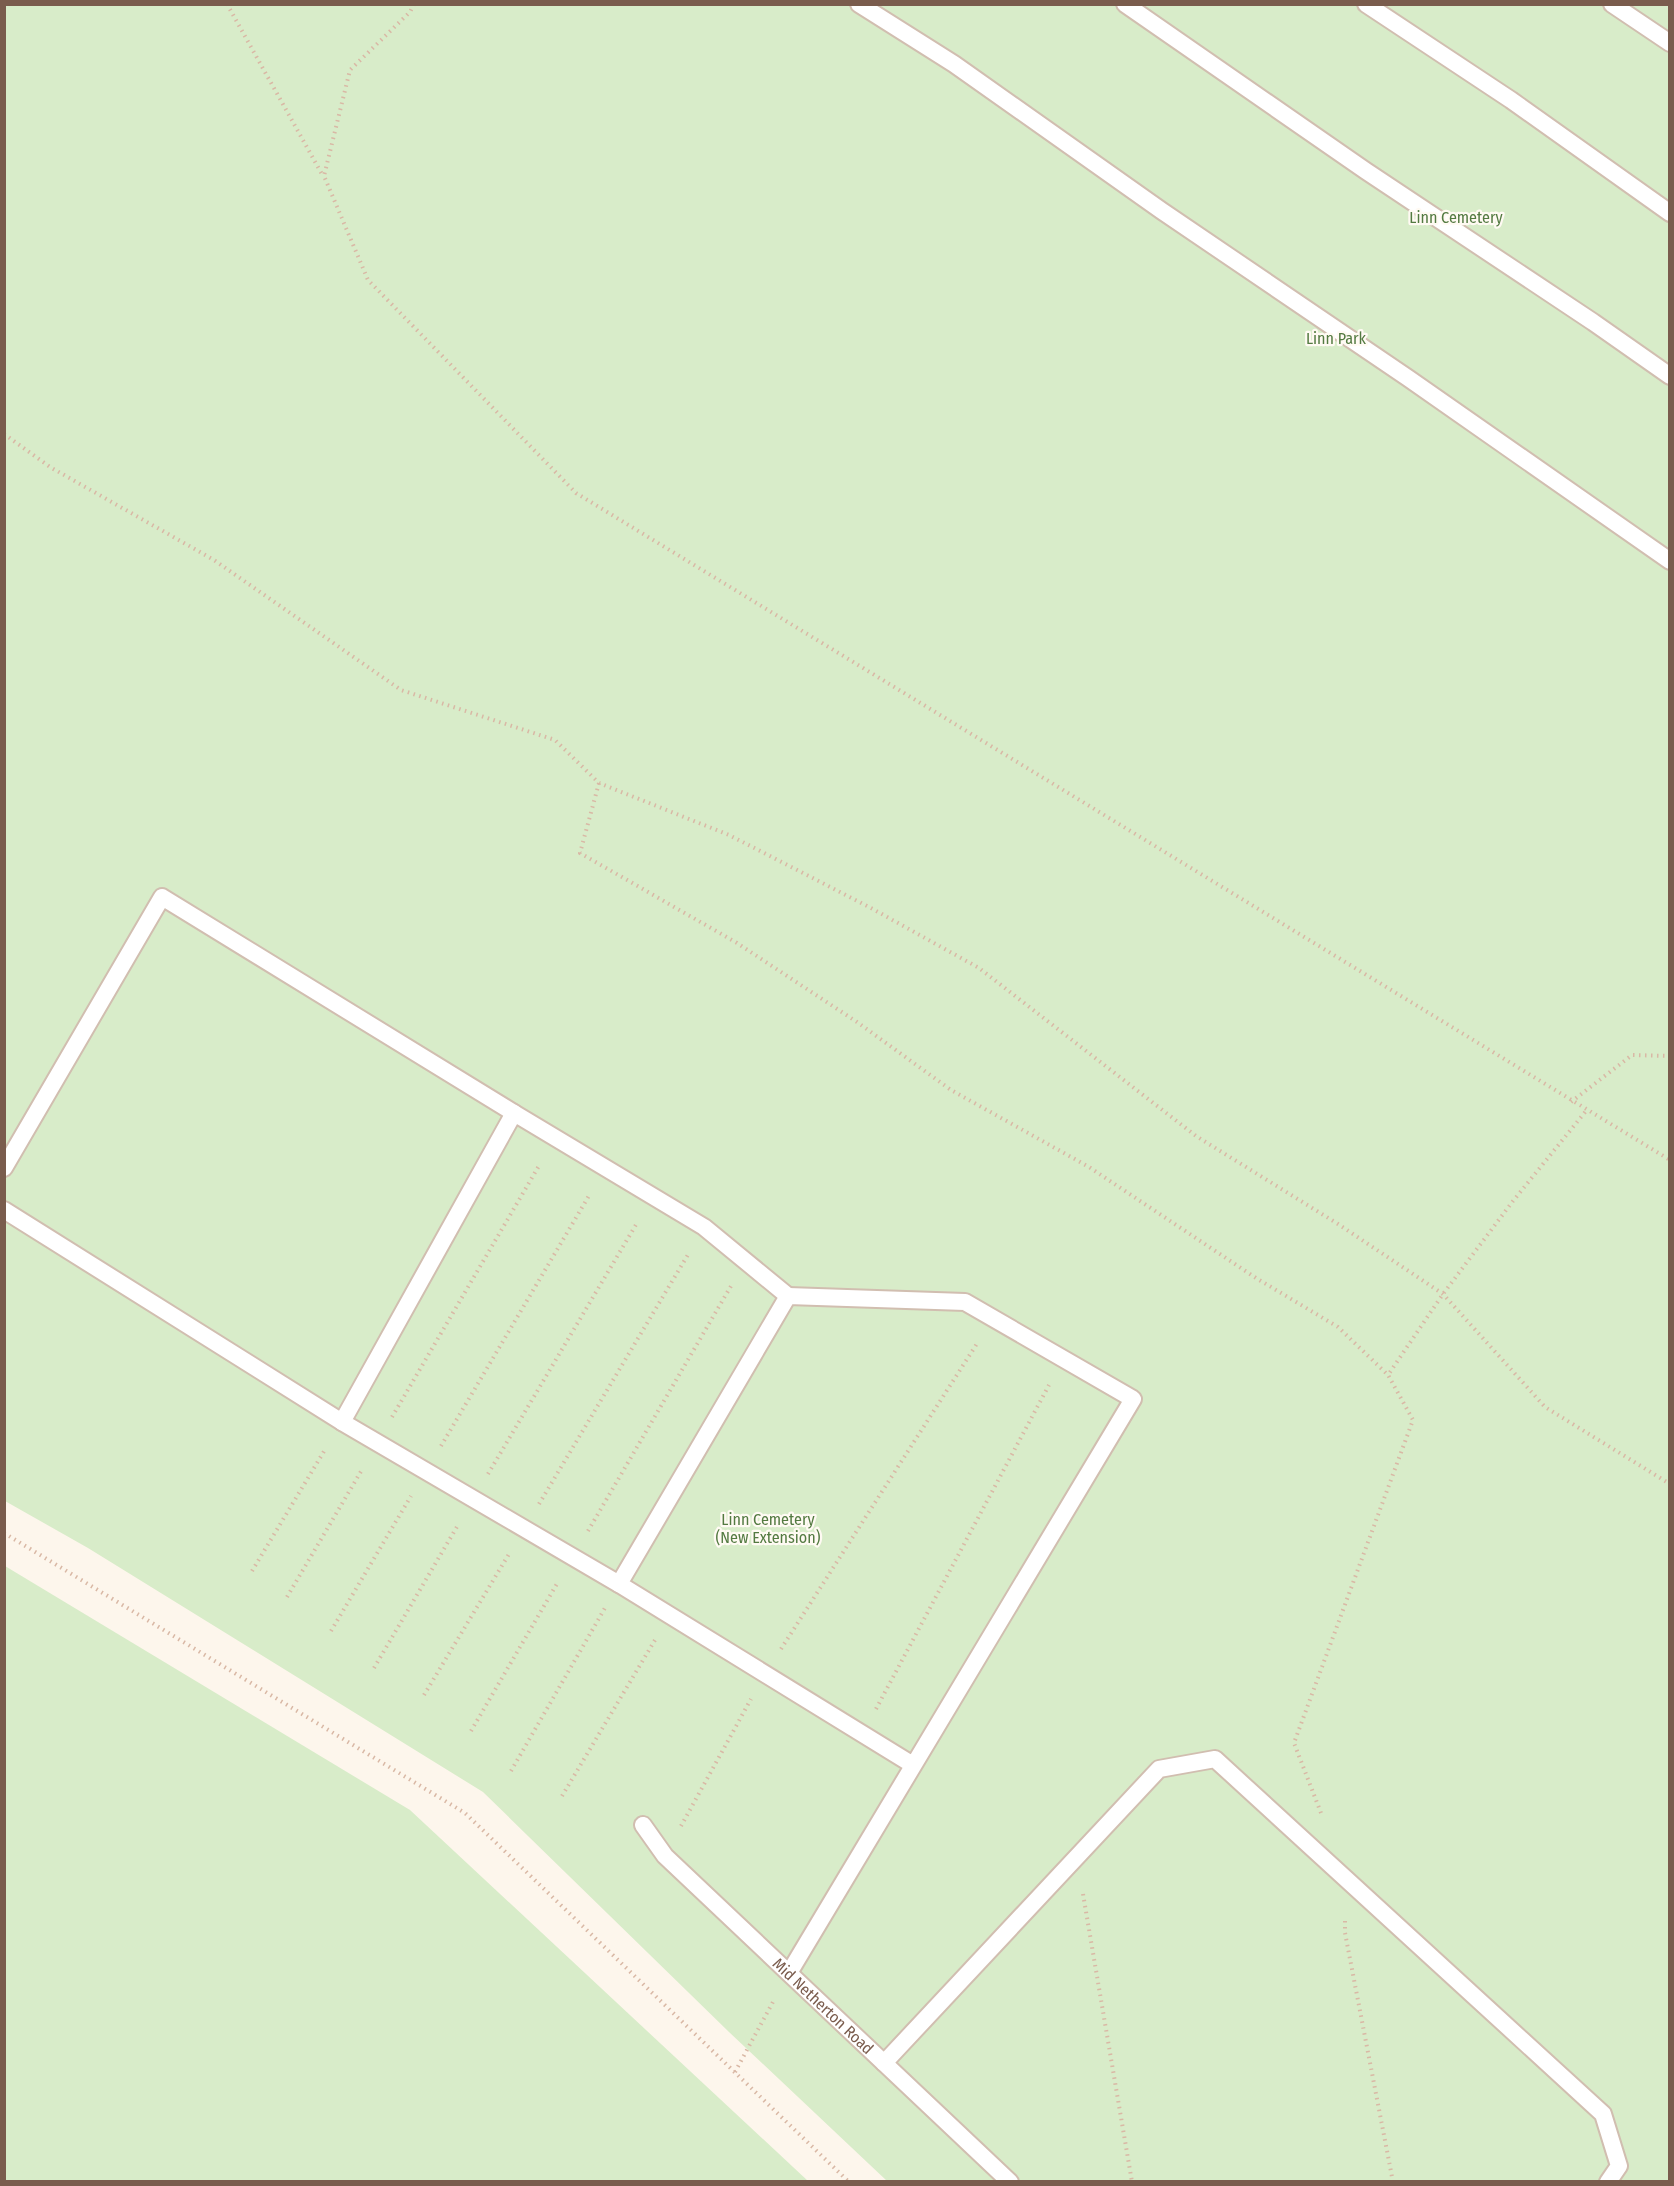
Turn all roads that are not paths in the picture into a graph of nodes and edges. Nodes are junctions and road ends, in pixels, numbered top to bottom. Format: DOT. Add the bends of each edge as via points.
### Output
graph roads {
  1 [pos="859,4"];
  2 [pos="1125,4"];
  3 [pos="1366,4"];
  4 [pos="1612,4"];
  5 [pos="1670,43"];
  6 [pos="1670,213"];
  7 [pos="1670,376"];
  8 [pos="1670,561"];
  9 [pos="514,1113"];
  10 [pos="4,1168"];
  11 [pos="4,1210"];
  12 [pos="788,1296"];
  13 [pos="342,1422"];
  14 [pos="619,1584"];
  15 [pos="913,1765"];
  16 [pos="643,1825"];
  17 [pos="789,1973"];
  18 [pos="884,2063"];
  19 [pos="1010,2181"];
  20 [pos="1608,2181"];
  1 -- 8 [label="lane" via="954,64"];
  2 -- 7 [label="lane"];
  3 -- 6 [label="lane" via="1511,100"];
  4 -- 5 [label="lane"];
  9 -- 10 [label="lane" via="162,897"];
  9 -- 12 [label="lane" via="704,1227"];
  9 -- 13 [label="lane"];
  11 -- 13 [label="lane"];
  12 -- 14 [label="lane"];
  12 -- 15 [label="lane" via="965,1302 1133,1399"];
  13 -- 14 [label="lane"];
  14 -- 15 [label="lane"];
  15 -- 17 [label="lane"];
  16 -- 17 [label="lane, Mid Netherton Road" via="665,1856"];
  17 -- 18 [label="lane, Mid Netherton Road"];
  18 -- 19 [label="lane, Mid Netherton Road"];
  18 -- 20 [label="lane" via="1159,1769 1215,1759 1603,2114 1619,2166"];
}
